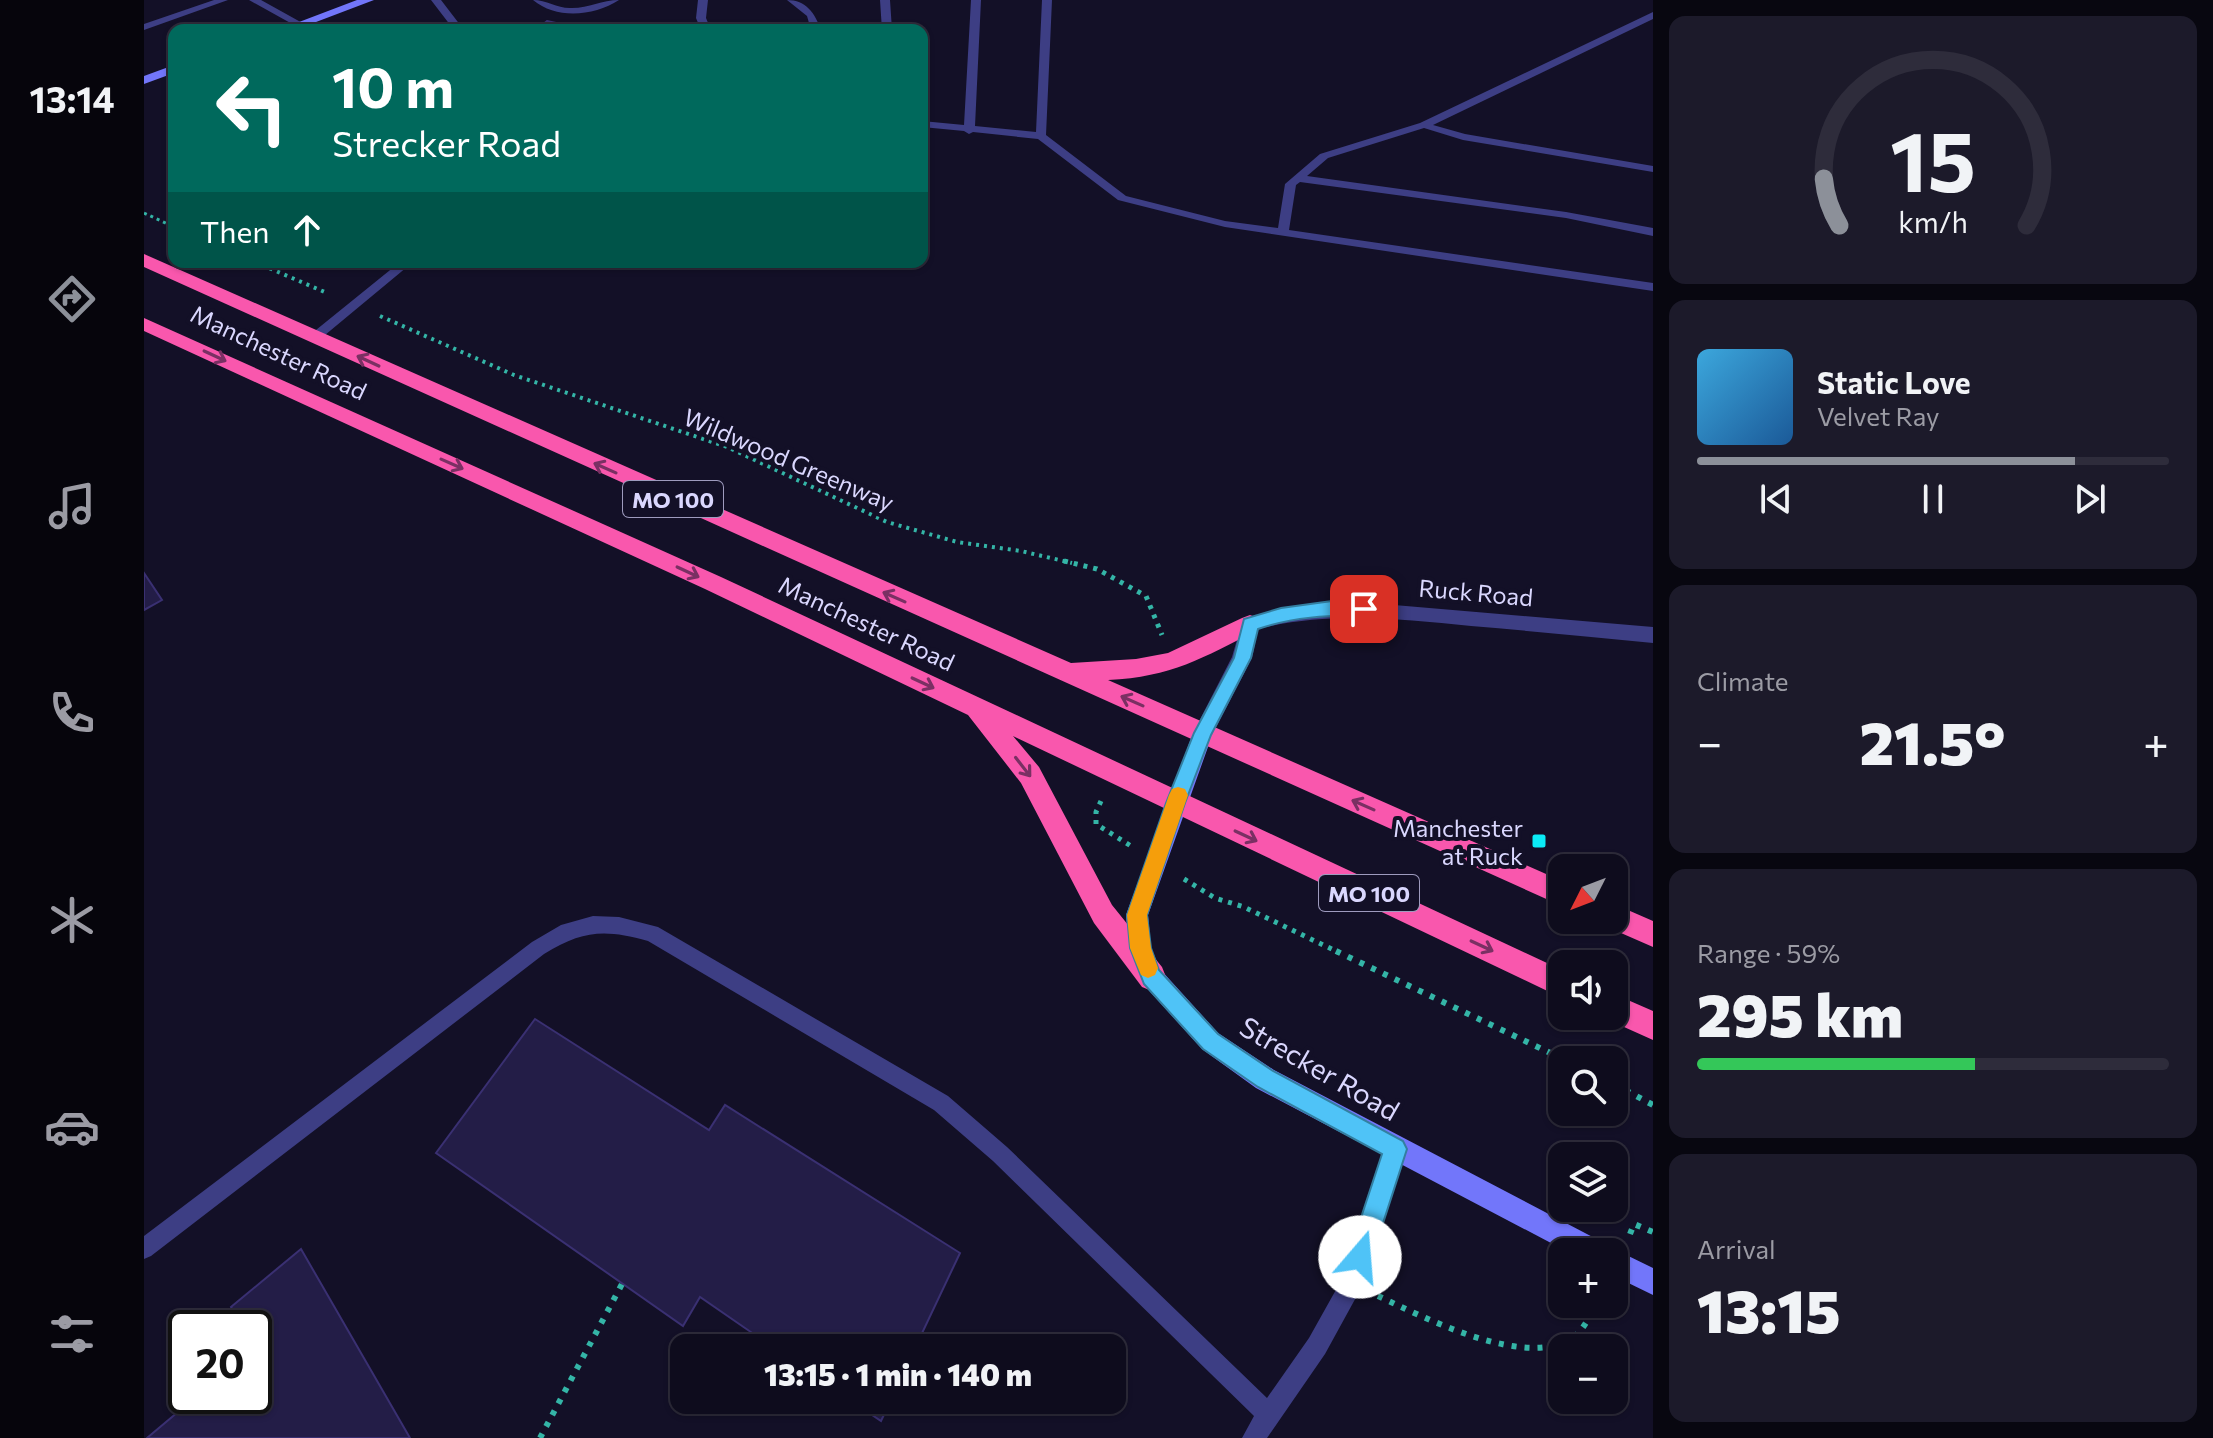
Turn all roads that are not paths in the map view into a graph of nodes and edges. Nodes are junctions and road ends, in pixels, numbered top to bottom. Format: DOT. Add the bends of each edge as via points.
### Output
graph roads {
  1 [pos="223,0"];
  2 [pos="254,0"];
  3 [pos="436,0"];
  4 [pos="538,0"];
  5 [pos="614,0"];
  6 [pos="703,0"];
  7 [pos="792,0"];
  8 [pos="885,0"];
  9 [pos="976,0"];
  10 [pos="1047,0"];
  11 [pos="364,1"];
  12 [pos="1653,15"];
  13 [pos="300,24"];
  14 [pos="313,24"];
  15 [pos="454,24"];
  16 [pos="704,24"];
  17 [pos="814,24"];
  18 [pos="887,24"];
  19 [pos="144,27"];
  20 [pos="168,71"];
  21 [pos="144,80"];
  22 [pos="928,125"];
  23 [pos="1424,125"];
  24 [pos="969,131"];
  25 [pos="1041,136"];
  26 [pos="1653,169"];
  27 [pos="1298,178"];
  28 [pos="1283,232"];
  29 [pos="1653,232"];
  30 [pos="144,260"];
  31 [pos="400,268"];
  32 [pos="1653,287"];
  33 [pos="144,324"];
  34 [pos="315,337"];
  35 [pos="1250,624"];
  36 [pos="1653,635"];
  37 [pos="1066,673"];
  38 [pos="974,707"];
  39 [pos="1203,733"];
  40 [pos="1175,803"];
  41 [pos="1548,888"];
  42 [pos="1628,923"];
  43 [pos="1653,934"];
  44 [pos="1152,977"];
  45 [pos="1548,977"];
  46 [pos="1628,1014"];
  47 [pos="1653,1026"];
  48 [pos="1395,1149"];
  49 [pos="1568,1238"];
  50 [pos="144,1249"];
  51 [pos="1628,1269"];
  52 [pos="1653,1282"];
  53 [pos="1269,1415"];
  54 [pos="1253,1438"];
  1 -- 19 [label="lane"];
  2 -- 13 [label="lane"];
  3 -- 15 [label="lane"];
  4 -- 5 [label="lane" via="568,13"];
  6 -- 16 [label="lane"];
  7 -- 17 [label="lane"];
  8 -- 18 [label="lane"];
  9 -- 24 [label="lane"];
  10 -- 25 [label="lane"];
  11 -- 14 [label="street"];
  12 -- 23 [label="lane"];
  20 -- 21 [label="street"];
  22 -- 24 [label="lane"];
  23 -- 26 [label="lane" via="1463,137"];
  23 -- 27 [label="lane" via="1324,156"];
  24 -- 25 [label="lane"];
  25 -- 28 [label="lane" via="1122,198 1225,224"];
  27 -- 28 [label="lane" via="1291,184"];
  27 -- 29 [label="lane"];
  28 -- 32 [label="lane"];
  30 -- 34 [label="highway, Manchester Road / MO 100"];
  31 -- 34 [label="lane"];
  33 -- 38 [label="highway, Manchester Road / MO 100, one-way"];
  37 -- 34 [label="highway, Manchester Road / MO 100, one-way"];
  35 -- 36 [label="street, Ruck Road" via="1332,608"];
  35 -- 37 [label="highway" via="1172,662"];
  35 -- 39 [label="street" via="1242,658"];
  39 -- 37 [label="highway, Manchester Road / MO 100, one-way"];
  38 -- 40 [label="highway, Manchester Road / MO 100"];
  38 -- 44 [label="highway, one-way" via="1030,775 1103,914"];
  39 -- 40 [label="street"];
  41 -- 39 [label="highway, Manchester Road / MO 100, one-way"];
  40 -- 44 [label="street, Strecker Road" via="1137,915 1140,948"];
  40 -- 45 [label="highway, Manchester Road / MO 100, one-way"];
  42 -- 43 [label="highway"];
  44 -- 48 [label="street, Strecker Road" via="1210,1041 1265,1079"];
  46 -- 47 [label="highway"];
  48 -- 49 [label="street, Strecker Road"];
  48 -- 53 [label="lane" via="1351,1284 1317,1346"];
  50 -- 53 [label="lane" via="538,948 566,930 618,923 652,933 941,1103"];
  51 -- 52 [label="street"];
  53 -- 54 [label="lane"];
}
